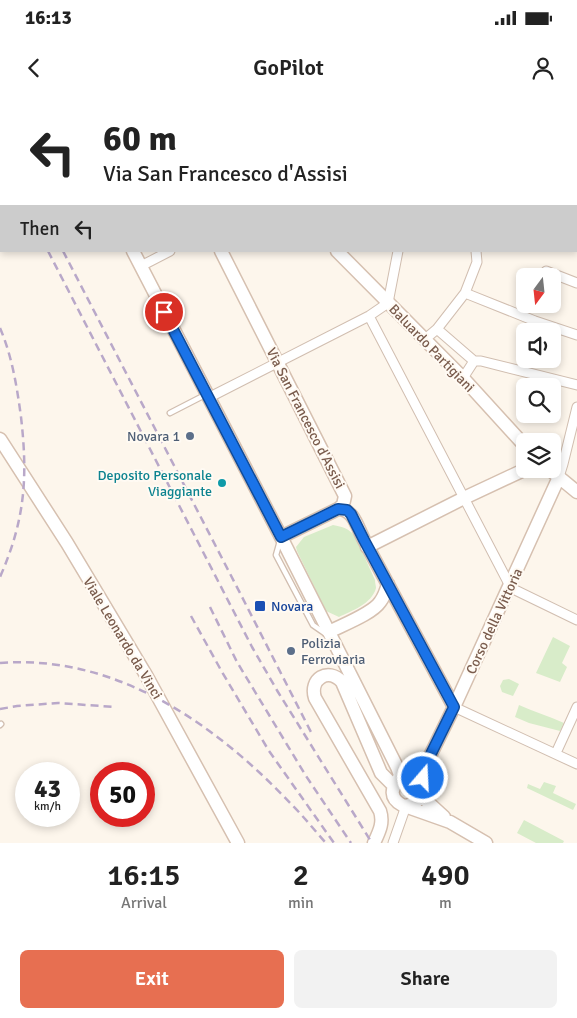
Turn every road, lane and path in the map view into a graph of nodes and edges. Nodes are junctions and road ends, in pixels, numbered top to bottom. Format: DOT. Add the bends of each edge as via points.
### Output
graph roads {
  1 [pos="134,252"];
  2 [pos="168,252"];
  3 [pos="222,252"];
  4 [pos="338,252"];
  5 [pos="398,252"];
  6 [pos="476,252"];
  7 [pos="141,266"];
  8 [pos="561,277"];
  9 [pos="577,283"];
  10 [pos="465,293"];
  11 [pos="388,303"];
  12 [pos="369,316"];
  13 [pos="437,329"];
  14 [pos="577,334"];
  15 [pos="424,340"];
  16 [pos="474,361"];
  17 [pos="278,363"];
  18 [pos="463,378"];
  19 [pos="577,385"];
  20 [pos="207,396"];
  21 [pos="577,407"];
  22 [pos="170,413"];
  23 [pos="516,436"];
  24 [pos="0,439"];
  25 [pos="4,454"];
  26 [pos="561,467"];
  27 [pos="516,474"];
  28 [pos="516,478"];
  29 [pos="552,478"];
  30 [pos="560,478"];
  31 [pos="577,492"];
  32 [pos="465,500"];
  33 [pos="338,509"];
  34 [pos="281,537"];
  35 [pos="368,549"];
  36 [pos="388,584"];
  37 [pos="510,586"];
  38 [pos="577,620"];
  39 [pos="331,636"];
  40 [pos="454,707"];
  41 [pos="577,707"];
  42 [pos="556,753"];
  43 [pos="426,764"];
  44 [pos="577,764"];
  45 [pos="397,767"];
  46 [pos="396,784"];
  47 [pos="420,793"];
  48 [pos="406,806"];
  49 [pos="450,822"];
  50 [pos="238,843"];
  51 [pos="374,843"];
  52 [pos="393,843"];
  53 [pos="486,843"];
  1 -- 7 [label="street"];
  2 -- 7 [label="street"];
  3 -- 17 [label="street, Via San Francesco d'Assisi"];
  4 -- 11 [label="street, Baluardo Partigiani"];
  5 -- 11 [label="street"];
  6 -- 10 [label="street" via="476,262"];
  7 -- 20 [label="street"];
  8 -- 9 [label="street"];
  10 -- 13 [label="street"];
  10 -- 14 [label="street"];
  11 -- 12 [label="street"];
  11 -- 15 [label="street, Baluardo Partigiani"];
  12 -- 17 [label="street"];
  12 -- 32 [label="street"];
  13 -- 15 [label="street"];
  13 -- 16 [label="street"];
  15 -- 18 [label="street, Baluardo Partigiani"];
  16 -- 18 [label="street"];
  16 -- 19 [label="street"];
  17 -- 20 [label="street"];
  17 -- 33 [label="street, Via San Francesco d'Assisi" via="345,496 343,505"];
  18 -- 23 [label="street, Baluardo Partigiani"];
  20 -- 22 [label="lane"];
  20 -- 34 [label="street"];
  21 -- 26 [label="street"];
  24 -- 25 [label="street, Viale Leonardo da Vinci"];
  25 -- 50 [label="street, Viale Leonardo da Vinci" via="67,543 146,675"];
  27 -- 32 [label="street"];
  28 -- 32 [label="lane"];
  29 -- 37 [label="street, Corso della Vittoria"];
  30 -- 31 [label="street"];
  32 -- 35 [label="street"];
  32 -- 37 [label="street"];
  33 -- 34 [label="street"];
  33 -- 35 [label="street, Via San Francesco d'Assisi" via="351,514"];
  34 -- 39 [label="street"];
  35 -- 36 [label="street, Via San Francesco d'Assisi"];
  36 -- 39 [label="street" via="373,610"];
  36 -- 40 [label="street, Via San Francesco d'Assisi"];
  37 -- 38 [label="street"];
  37 -- 40 [label="street, Corso della Vittoria"];
  39 -- 45 [label="street"];
  40 -- 42 [label="street"];
  40 -- 43 [label="street, Corso della Vittoria"];
  41 -- 42 [label="street"];
  42 -- 44 [label="street"];
  43 -- 45 [label="street" via="411,772"];
  43 -- 47 [label="street, Corso della Vittoria"];
  45 -- 46 [label="street" via="400,775"];
  46 -- 47 [label="street" via="409,779 417,783"];
  46 -- 48 [label="street" via="394,800"];
  46 -- 51 [label="street" via="381,773 342,682 328,675 319,679 314,688 315,698 382,816"];
  47 -- 48 [label="street" via="415,803"];
  47 -- 49 [label="street"];
  48 -- 49 [label="street"];
  48 -- 52 [label="street"];
  49 -- 53 [label="street"];
}
